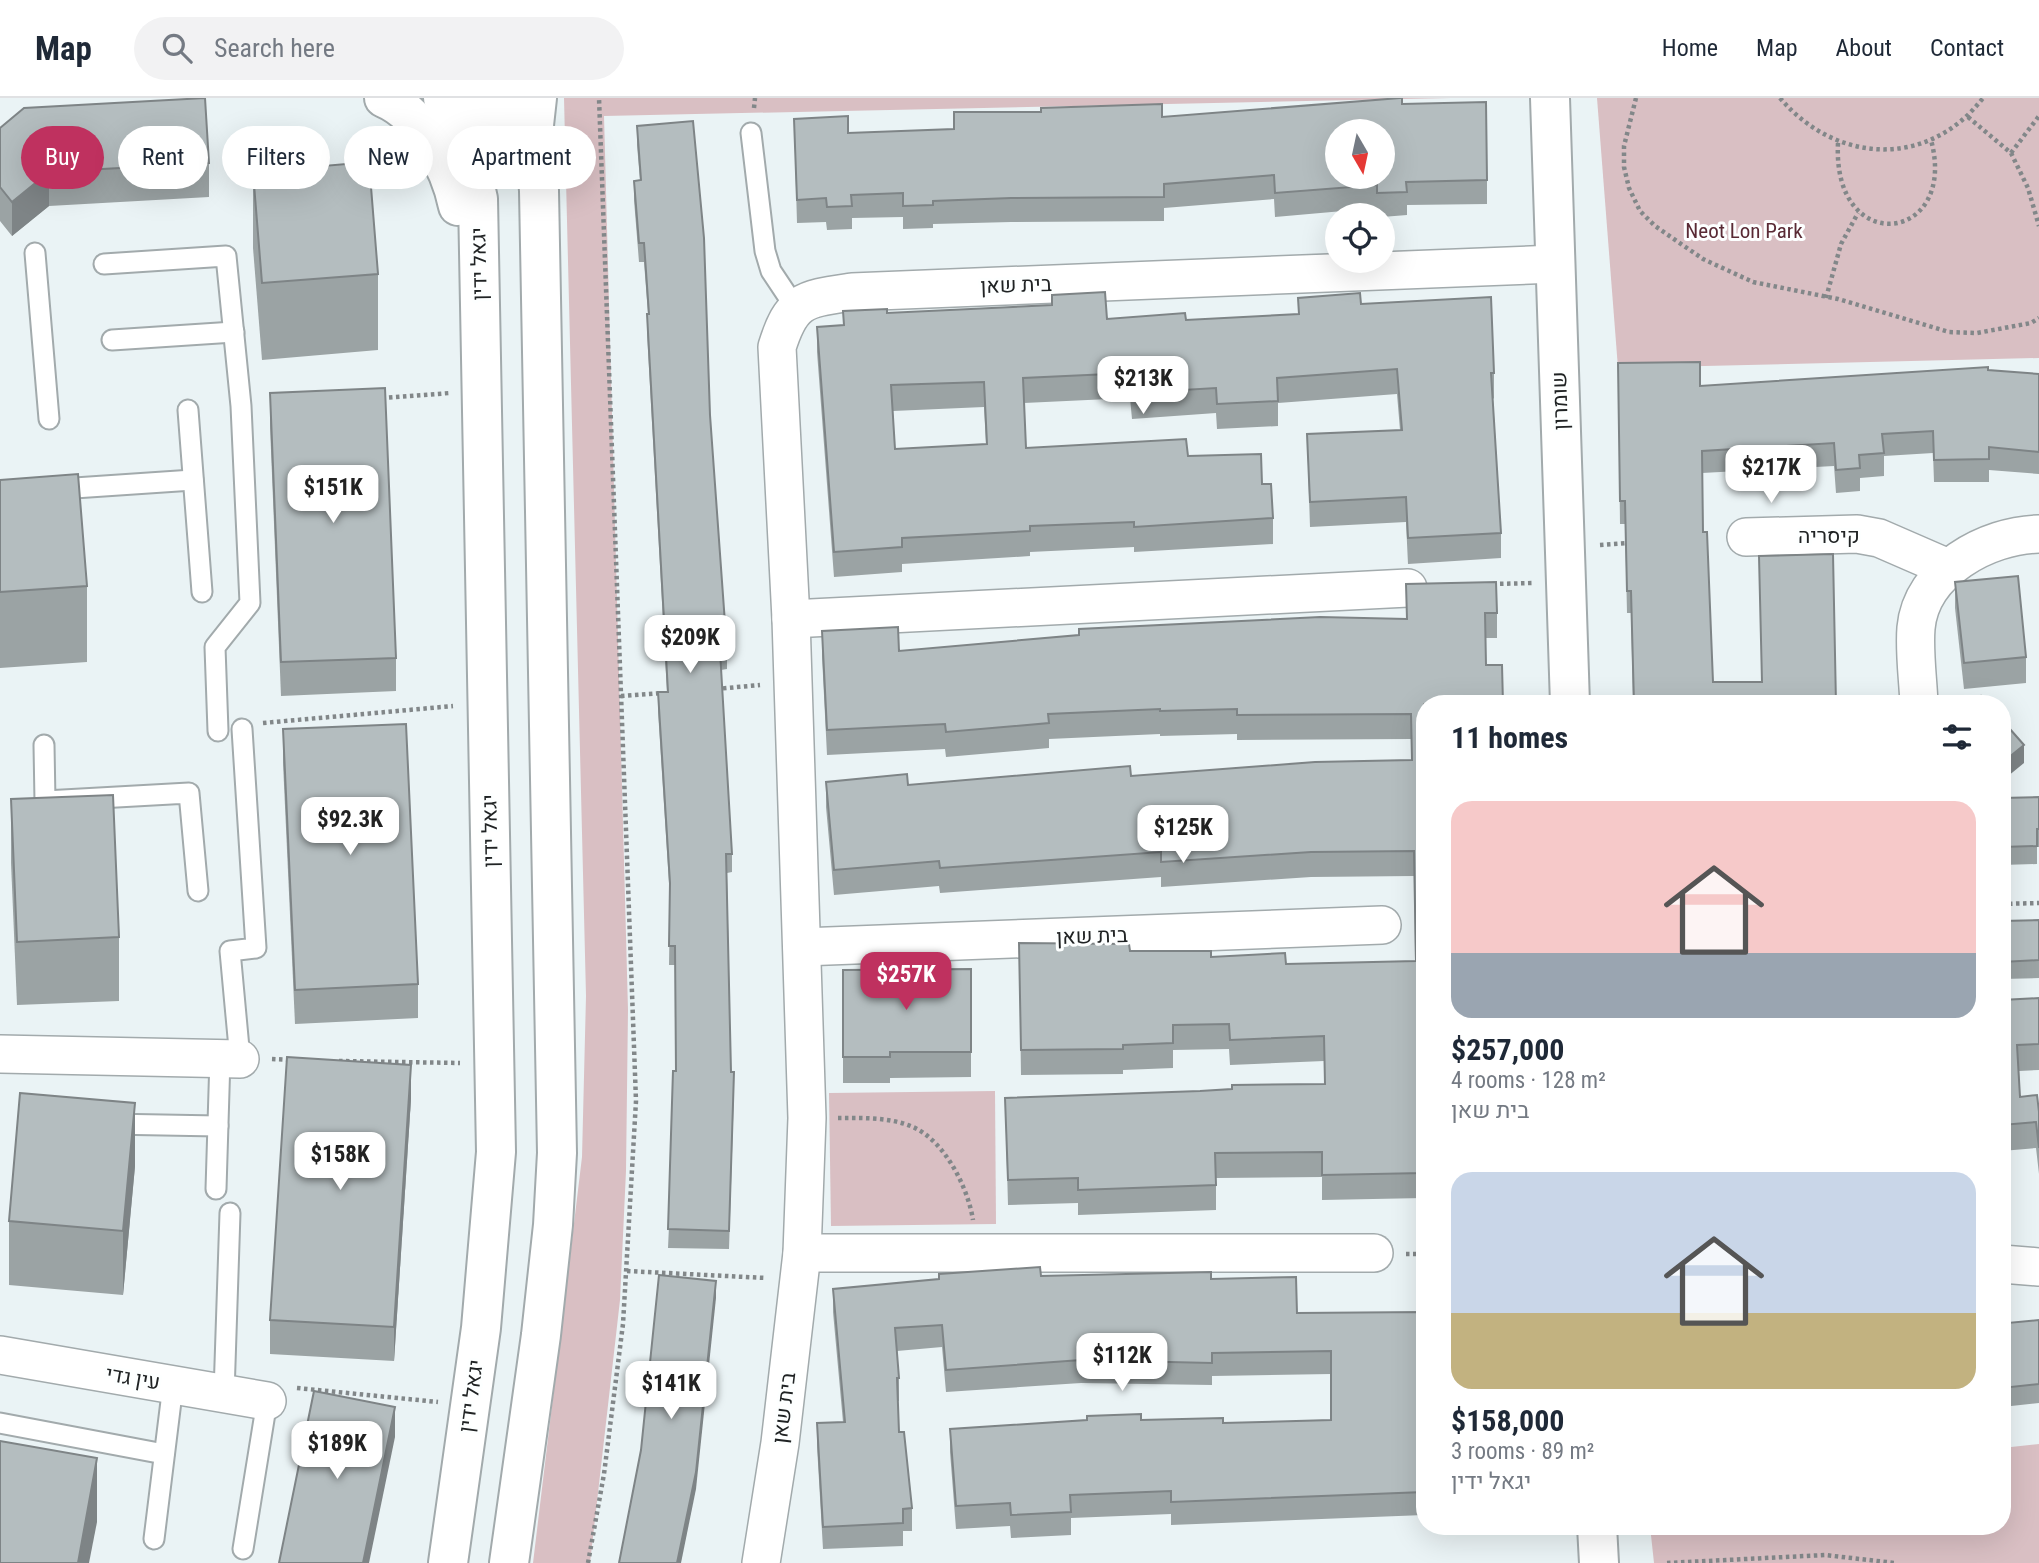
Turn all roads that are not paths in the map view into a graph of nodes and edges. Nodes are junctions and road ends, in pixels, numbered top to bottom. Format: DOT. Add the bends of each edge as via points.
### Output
graph roads {
  1 [pos="384,98"];
  2 [pos="531,98"];
  3 [pos="537,98"];
  4 [pos="1550,98"];
  5 [pos="444,100"];
  6 [pos="751,133"];
  7 [pos="35,253"];
  8 [pos="104,264"];
  9 [pos="1556,264"];
  10 [pos="795,307"];
  11 [pos="480,321"];
  12 [pos="234,332"];
  13 [pos="112,340"];
  14 [pos="188,410"];
  15 [pos="49,419"];
  16 [pos="193,480"];
  17 [pos="0,493"];
  18 [pos="2039,534"];
  19 [pos="1746,537"];
  20 [pos="1948,568"];
  21 [pos="1408,588"];
  22 [pos="202,592"];
  23 [pos="791,619"];
  24 [pos="1570,695"];
  25 [pos="1919,695"];
  26 [pos="242,729"];
  27 [pos="218,731"];
  28 [pos="44,745"];
  29 [pos="198,891"];
  30 [pos="1382,925"];
  31 [pos="802,947"];
  32 [pos="0,1054"];
  33 [pos="230,1058"];
  34 [pos="93,1124"];
  35 [pos="218,1126"];
  36 [pos="216,1189"];
  37 [pos="230,1213"];
  38 [pos="1374,1253"];
  39 [pos="2011,1265"];
  40 [pos="800,1266"];
  41 [pos="2039,1267"];
  42 [pos="0,1356"];
  43 [pos="173,1385"];
  44 [pos="224,1394"];
  45 [pos="267,1401"];
  46 [pos="0,1423"];
  47 [pos="164,1454"];
  48 [pos="1597,1535"];
  49 [pos="153,1539"];
  50 [pos="243,1549"];
  51 [pos="510,1561"];
  52 [pos="448,1563"];
  53 [pos="761,1563"];
  54 [pos="1599,1563"];
  1 -- 11 [label="main road" via="418,124 454,188"];
  2 -- 5 [label="main road" via="513,112 495,117 477,117"];
  3 -- 51 [label="main road" via="534,125 539,191 557,1153 541,1335"];
  4 -- 9 [label="main road, שומרון"];
  5 -- 11 [label="main road, יגאל ידין" via="470,164 478,199"];
  6 -- 10 [label="lane" via="765,251 771,271"];
  7 -- 15 [label="lane"];
  8 -- 12 [label="lane" via="226,256"];
  9 -- 10 [label="street, בית שאן" via="852,292"];
  9 -- 24 [label="main road, שומרון"];
  10 -- 23 [label="street, בית שאן" via="777,347"];
  11 -- 52 [label="main road, יגאל ידין" via="496,1152 492,1220"];
  12 -- 13 [label="lane"];
  12 -- 27 [label="lane" via="250,603 215,647"];
  14 -- 16 [label="lane"];
  16 -- 17 [label="lane"];
  16 -- 22 [label="lane"];
  18 -- 20 [label="street" via="1999,541"];
  19 -- 20 [label="street, קיסריה" via="1857,534 1879,538"];
  20 -- 25 [label="street" via="1927,595 1916,626"];
  21 -- 23 [label="street"];
  23 -- 31 [label="street, בית שאן"];
  26 -- 33 [label="lane" via="256,948 230,951"];
  28 -- 29 [label="lane" via="45,801 189,793"];
  30 -- 31 [label="street, בית שאן"];
  31 -- 40 [label="street, בית שאן" via="807,1118"];
  32 -- 33 [label="street"];
  33 -- 35 [label="lane"];
  34 -- 35 [label="lane"];
  35 -- 36 [label="lane"];
  37 -- 44 [label="lane"];
  38 -- 40 [label="street" via="973,1252"];
  39 -- 41 [label="street"];
  40 -- 53 [label="street, בית שאן"];
  42 -- 43 [label="street, עין גדי"];
  43 -- 44 [label="street, עין גדי"];
  43 -- 47 [label="lane"];
  44 -- 45 [label="street, עין גדי"];
  45 -- 50 [label="lane"];
  46 -- 47 [label="lane"];
  47 -- 49 [label="lane"];
  48 -- 54 [label="main road"];
}
